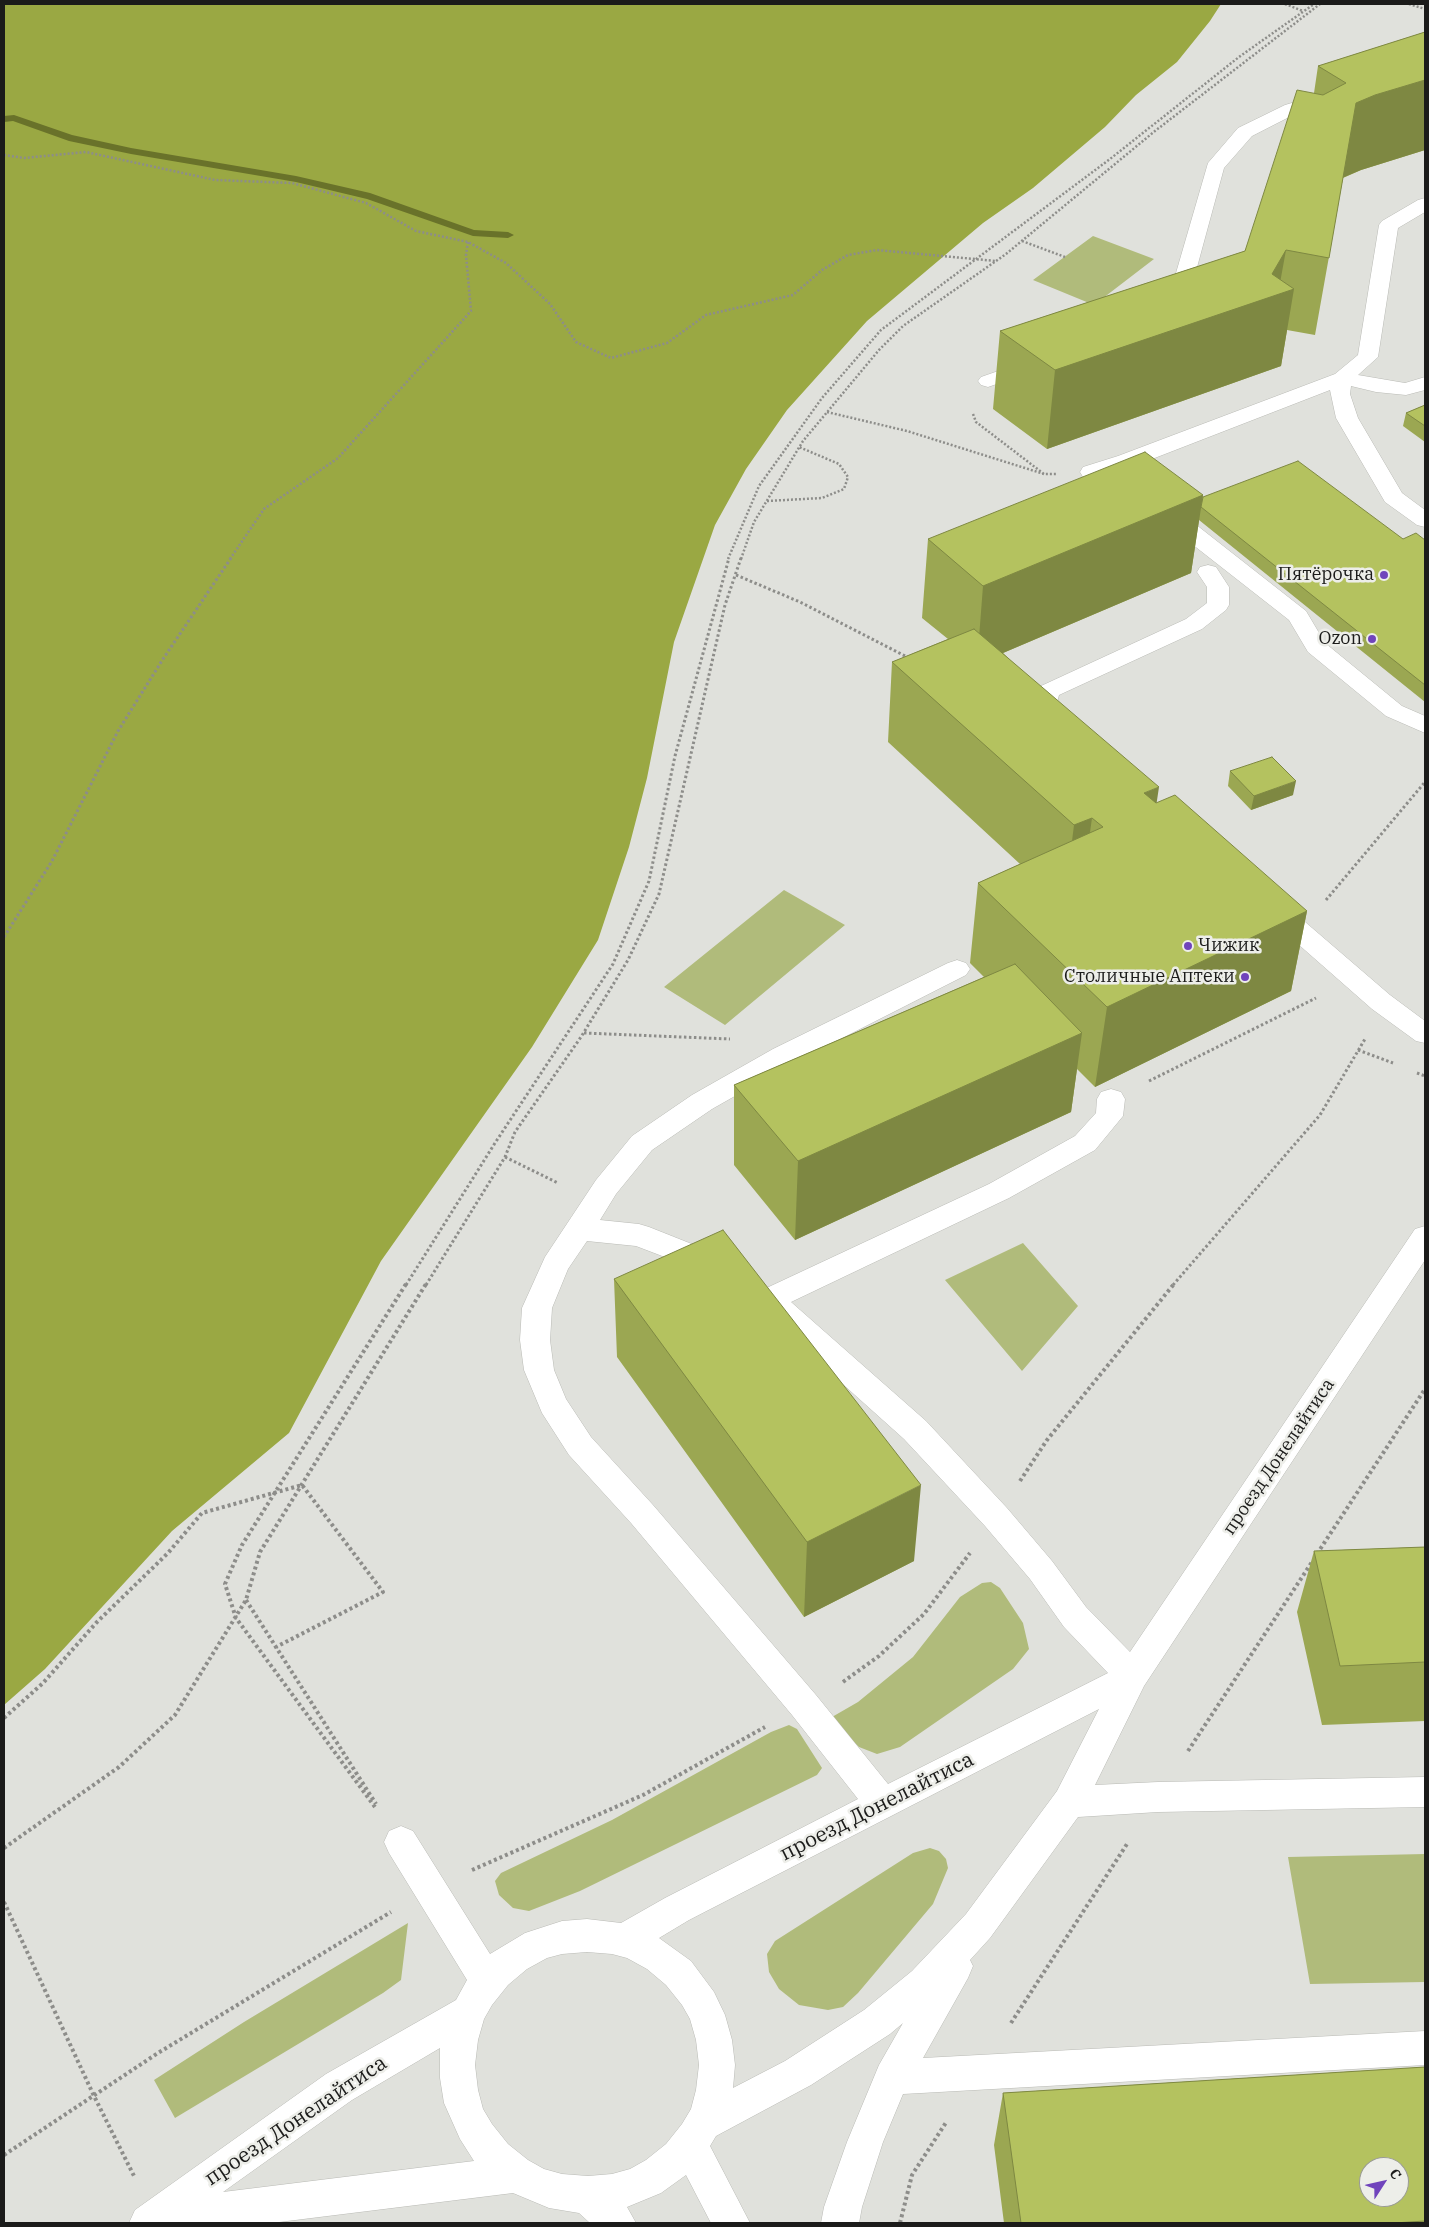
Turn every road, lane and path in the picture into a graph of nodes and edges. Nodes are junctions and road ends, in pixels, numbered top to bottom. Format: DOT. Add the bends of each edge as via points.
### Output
graph roads {
  1 [pos="1285,4"];
  2 [pos="1314,4"];
  3 [pos="1320,4"];
  4 [pos="1409,4"];
  5 [pos="1425,9"];
  6 [pos="1304,11"];
  7 [pos="1309,12"];
  8 [pos="1344,92"];
  9 [pos="4,155"];
  10 [pos="1425,204"];
  11 [pos="1021,241"];
  12 [pos="468,242"];
  13 [pos="1065,257"];
  14 [pos="975,259"];
  15 [pos="996,261"];
  16 [pos="1169,316"];
  17 [pos="1051,358"];
  18 [pos="1342,378"];
  19 [pos="988,381"];
  20 [pos="1425,383"];
  21 [pos="827,412"];
  22 [pos="799,447"];
  23 [pos="1091,472"];
  24 [pos="1044,474"];
  25 [pos="767,501"];
  26 [pos="1164,510"];
  27 [pos="1425,520"];
  28 [pos="1208,572"];
  29 [pos="736,575"];
  30 [pos="911,659"];
  31 [pos="1425,725"];
  32 [pos="1072,733"];
  33 [pos="1425,782"];
  34 [pos="1255,893"];
  35 [pos="1299,932"];
  36 [pos="4,937"];
  37 [pos="957,969"];
  38 [pos="1354,979"];
  39 [pos="1381,1002"];
  40 [pos="583,1033"];
  41 [pos="1425,1034"];
  42 [pos="730,1039"];
  43 [pos="1111,1099"];
  44 [pos="505,1157"];
  45 [pos="579,1228"];
  46 [pos="1425,1237"];
  47 [pos="751,1288"];
  48 [pos="302,1485"];
  49 [pos="276,1492"];
  50 [pos="996,1517"];
  51 [pos="246,1600"];
  52 [pos="236,1618"];
  53 [pos="276,1647"];
  54 [pos="1132,1676"];
  55 [pos="804,1705"];
  56 [pos="4,1718"];
  57 [pos="1425,1792"];
  58 [pos="1070,1802"];
  59 [pos="882,1803"];
  60 [pos="401,1842"];
  61 [pos="4,1848"];
  62 [pos="431,1888"];
  63 [pos="4,1902"];
  64 [pos="978,1926"];
  65 [pos="623,1941"];
  66 [pos="488,1983"];
  67 [pos="467,2013"];
  68 [pos="1425,2048"];
  69 [pos="892,2077"];
  70 [pos="94,2096"];
  71 [pos="696,2133"];
  72 [pos="4,2155"];
  73 [pos="514,2174"];
  74 [pos="586,2194"];
  75 [pos="152,2221"];
  76 [pos="617,2223"];
  77 [pos="731,2223"];
  78 [pos="840,2223"];
  1 -- 6 [label="path"];
  2 -- 6 [label="path"];
  3 -- 7 [label="path"];
  4 -- 5 [label="path"];
  6 -- 7 [label="path"];
  6 -- 14 [label="path"];
  7 -- 11 [label="path" via="1155,131"];
  8 -- 16 [label="street" via="1291,110 1245,132 1215,167 1185,280 1175,311"];
  9 -- 12 [label="path" via="24,158 86,152 216,180 292,183 366,203 416,231"];
  10 -- 18 [label="street" via="1389,225 1368,357"];
  11 -- 13 [label="path"];
  11 -- 15 [label="path"];
  12 -- 14 [label="path" via="506,263 550,304 576,342 611,358 667,343 706,315 793,295 822,270 848,255 877,250"];
  12 -- 36 [label="path" via="466,255 471,311 338,458 264,510 162,659 118,731 52,861"];
  14 -- 15 [label="path"];
  14 -- 49 [label="path" via="881,330 822,398 758,486 725,567 675,756 649,881 613,964 495,1143"];
  15 -- 21 [label="path" via="903,326"];
  17 -- 19 [label="street"];
  18 -- 20 [label="street" via="1376,386 1406,388"];
  18 -- 23 [label="street"];
  18 -- 27 [label="street" via="1340,394 1347,418 1393,497"];
  19 -- 24 [label="path" via="968,398 976,422"];
  21 -- 22 [label="path"];
  21 -- 24 [label="path" via="908,432"];
  22 -- 25 [label="path"];
  22 -- 25 [label="path" via="839,464 848,477 844,489 822,498"];
  23 -- 24 [label="path"];
  25 -- 29 [label="path" via="754,522"];
  26 -- 31 [label="street" via="1298,616 1316,647 1394,711"];
  28 -- 32 [label="street" via="1218,587 1218,604 1194,624 1049,691 1043,708"];
  29 -- 30 [label="path" via="800,602"];
  29 -- 40 [label="path" via="725,605 659,894 628,960"];
  33 -- 35 [label="path"];
  34 -- 35 [label="street"];
  35 -- 38 [label="street"];
  37 -- 45 [label="street" via="783,1056 702,1102 642,1143 606,1187"];
  38 -- 39 [label="street"];
  38 -- 43 [label="path"];
  39 -- 41 [label="street"];
  39 -- 50 [label="path" via="1369,1032 1320,1115 1112,1358 1047,1440"];
  40 -- 42 [label="path"];
  40 -- 44 [label="path" via="515,1132"];
  43 -- 47 [label="street" via="1109,1116 1085,1143 1000,1191"];
  44 -- 45 [label="path" via="556,1181 579,1206"];
  44 -- 48 [label="path"];
  45 -- 47 [label="street" via="639,1235 715,1266"];
  45 -- 55 [label="street" via="555,1265 537,1308 535,1340 539,1370 553,1404 580,1446"];
  46 -- 54 [label="street, проезд Донелайтиса"];
  47 -- 50 [label="street" via="915,1430"];
  48 -- 49 [label="path"];
  48 -- 51 [label="path" via="260,1552"];
  48 -- 53 [label="path" via="383,1592"];
  49 -- 52 [label="path" via="242,1545 225,1584"];
  49 -- 56 [label="path" via="202,1513 168,1553 96,1623 43,1684"];
  50 -- 54 [label="street" via="1075,1617"];
  50 -- 55 [label="path" via="924,1614 878,1656 820,1699"];
  51 -- 52 [label="path"];
  51 -- 53 [label="path"];
  52 -- 60 [label="path"];
  52 -- 61 [label="path" via="175,1715 119,1767"];
  53 -- 60 [label="path"];
  54 -- 58 [label="street, проезд Донелайтиса"];
  54 -- 59 [label="street, проезд Донелайтиса"];
  55 -- 59 [label="street"];
  55 -- 62 [label="path" via="643,1794"];
  57 -- 58 [label="street" via="1158,1797"];
  58 -- 64 [label="street, проезд Донелайтиса"];
  59 -- 65 [label="street, проезд Донелайтиса" via="677,1909"];
  60 -- 62 [label="street"];
  62 -- 66 [label="street"];
  62 -- 70 [label="path" via="174,2043"];
  63 -- 70 [label="path"];
  64 -- 69 [label="street"];
  64 -- 71 [label="street, проезд Донелайтиса" via="925,1983 877,2022"];
  65 -- 66 [label="street, проезд Донелайтиса" via="586,1938 549,1944 516,1959"];
  65 -- 71 [label="street, проезд Донелайтиса" via="653,1953 681,1971 700,1996 715,2025 720,2058 716,2091"];
  66 -- 67 [label="street, проезд Донелайтиса"];
  67 -- 73 [label="street, проезд Донелайтиса" via="455,2048 454,2084 464,2120 484,2151"];
  67 -- 75 [label="street, проезд Донелайтиса" via="339,2086"];
  68 -- 69 [label="street"];
  69 -- 78 [label="street" via="865,2142"];
  70 -- 72 [label="path"];
  70 -- 75 [label="path"];
  71 -- 74 [label="street, проезд Донелайтиса" via="660,2170 625,2187"];
  71 -- 77 [label="street"];
  73 -- 74 [label="street, проезд Донелайтиса" via="549,2189"];
  73 -- 75 [label="street, проезд Донелайтиса"];
  74 -- 76 [label="street"];
}
